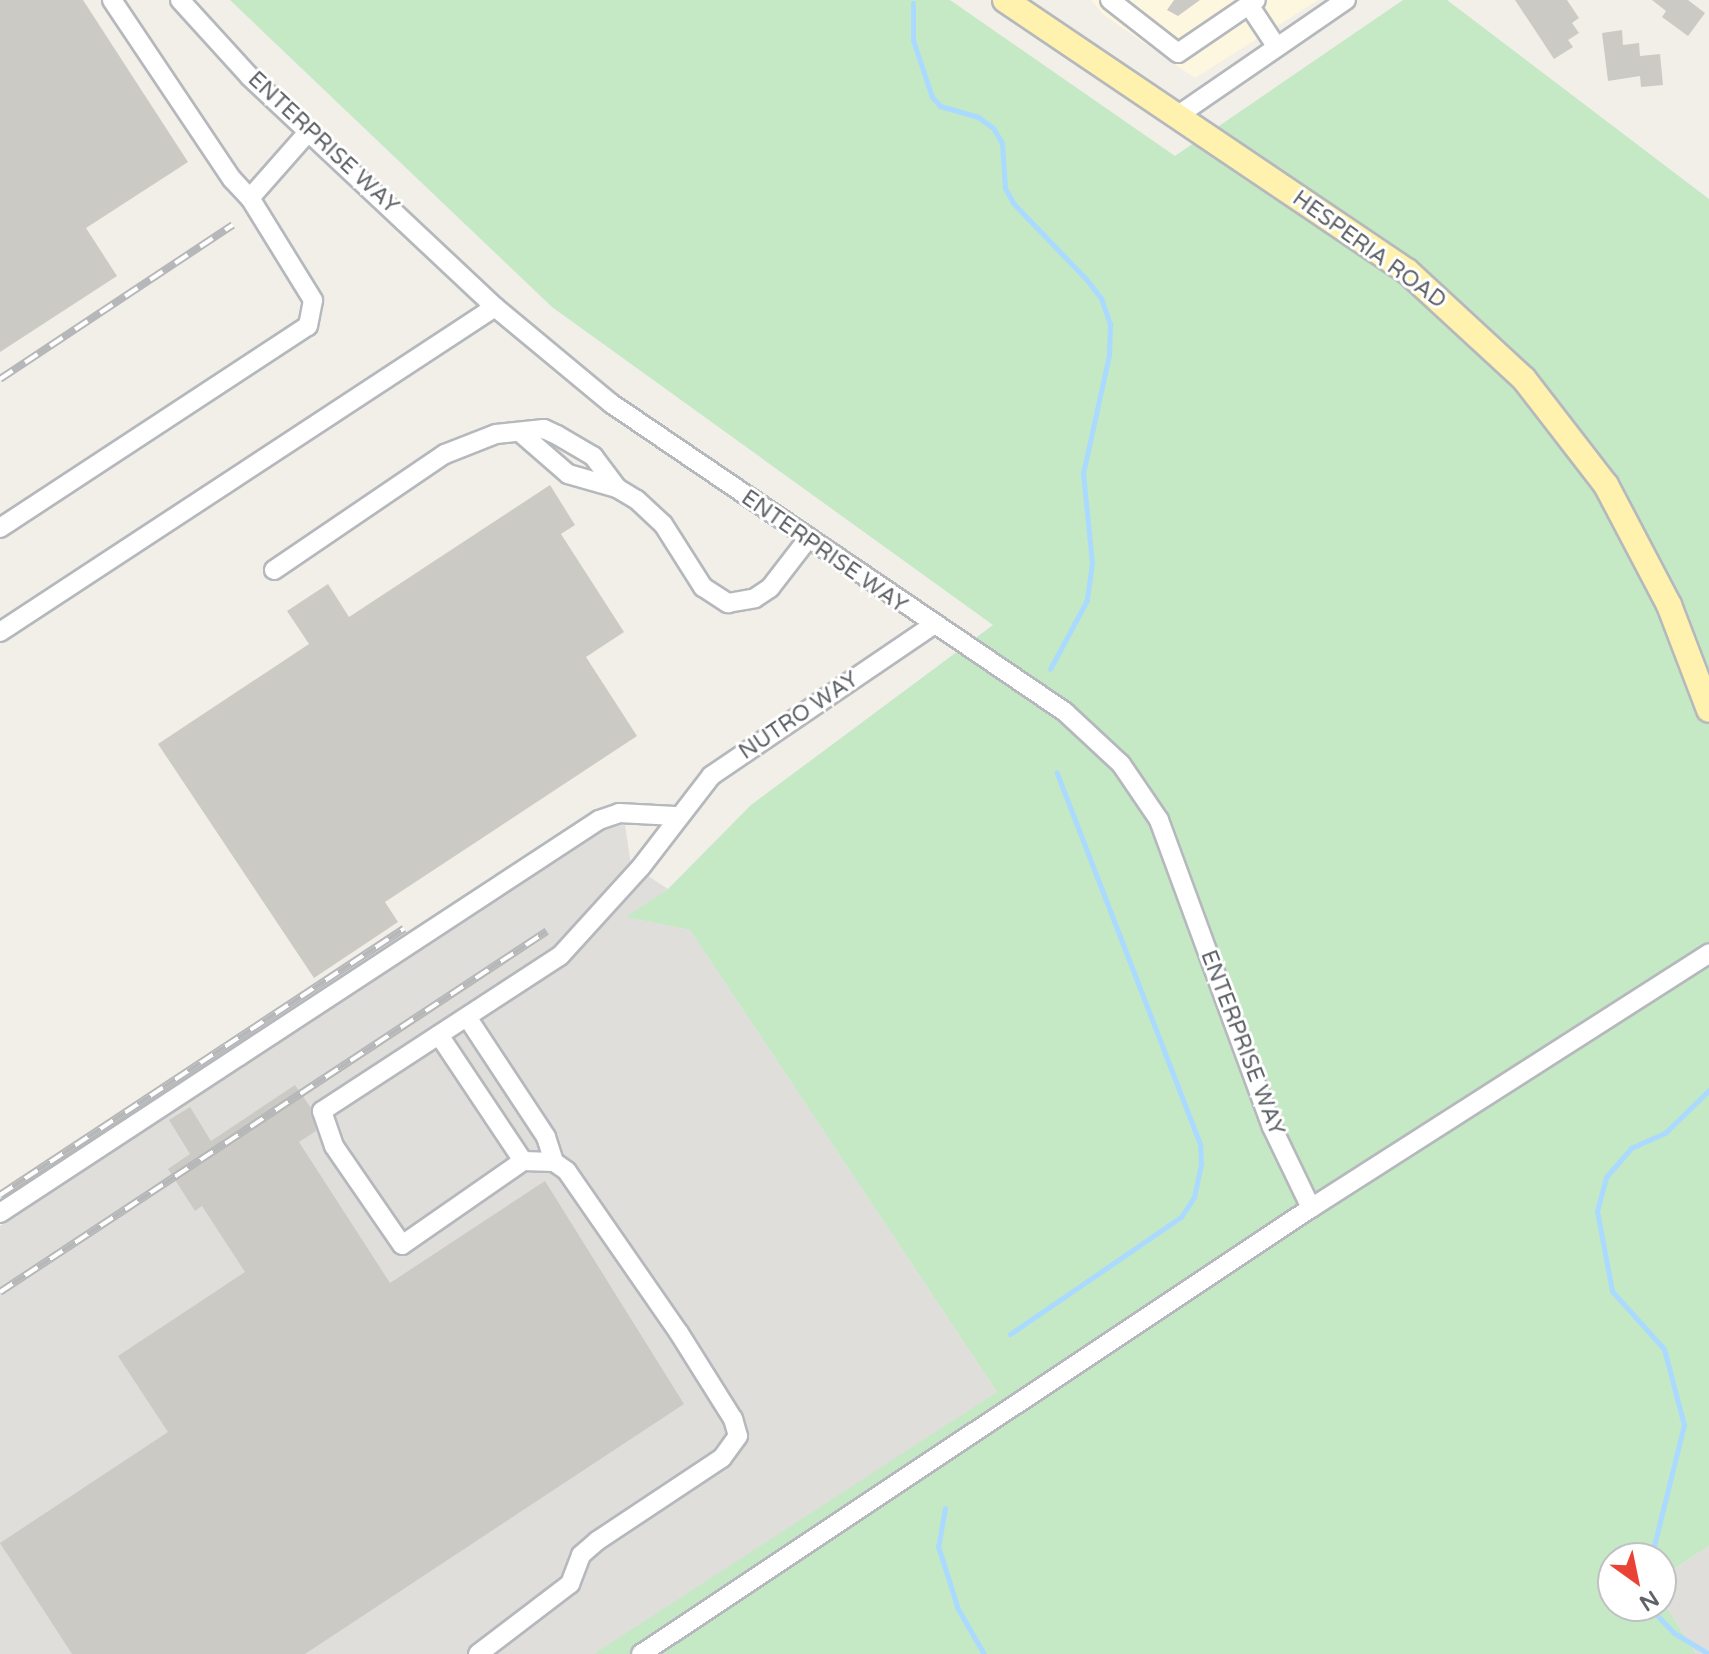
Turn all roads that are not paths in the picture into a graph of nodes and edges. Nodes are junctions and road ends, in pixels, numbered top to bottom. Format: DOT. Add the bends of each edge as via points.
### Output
graph roads {
  1 [pos="112,0"];
  2 [pos="180,0"];
  3 [pos="1005,0"];
  4 [pos="1346,0"];
  5 [pos="1112,1"];
  6 [pos="1253,2"];
  7 [pos="1276,46"];
  8 [pos="1177,116"];
  9 [pos="309,131"];
  10 [pos="250,198"];
  11 [pos="495,307"];
  12 [pos="522,434"];
  13 [pos="617,488"];
  14 [pos="0,528"];
  15 [pos="807,540"];
  16 [pos="274,570"];
  17 [pos="932,626"];
  18 [pos="0,632"];
  19 [pos="1709,710"];
  20 [pos="675,816"];
  21 [pos="1709,953"];
  22 [pos="467,1017"];
  23 [pos="439,1035"];
  24 [pos="523,1161"];
  25 [pos="554,1162"];
  26 [pos="1311,1208"];
  27 [pos="0,1213"];
  28 [pos="478,1654"];
  29 [pos="641,1654"];
  1 -- 10 [label="street"];
  2 -- 9 [label="street, ENTERPRISE WAY"];
  3 -- 8 [label="main road, HESPERIA ROAD"];
  4 -- 7 [label="street"];
  5 -- 6 [label="street" via="1178,53"];
  6 -- 7 [label="street"];
  7 -- 8 [label="street"];
  8 -- 19 [label="main road, HESPERIA ROAD" via="1407,271 1524,379 1613,497 1669,605"];
  9 -- 10 [label="street"];
  9 -- 11 [label="street, ENTERPRISE WAY"];
  10 -- 14 [label="street" via="313,300 308,326"];
  11 -- 15 [label="street, ENTERPRISE WAY" via="612,404"];
  11 -- 18 [label="street"];
  12 -- 13 [label="street" via="568,474"];
  12 -- 13 [label="street" via="544,429 557,435 593,456"];
  12 -- 16 [label="street" via="496,434 445,454"];
  13 -- 15 [label="street" via="663,524 703,587 728,603 755,598 770,588"];
  15 -- 17 [label="street, ENTERPRISE WAY"];
  17 -- 20 [label="street, NUTRO WAY" via="711,776"];
  17 -- 26 [label="street, ENTERPRISE WAY" via="1065,712 1143,790 1159,820 1272,1127"];
  20 -- 22 [label="street, NUTRO WAY" via="657,847 574,943"];
  20 -- 27 [label="street" via="619,813 599,820"];
  21 -- 26 [label="street"];
  22 -- 23 [label="street, NUTRO WAY"];
  22 -- 25 [label="street" via="546,1137"];
  23 -- 24 [label="street"];
  23 -- 24 [label="street, NUTRO WAY" via="322,1111 334,1146 402,1245"];
  24 -- 25 [label="street"];
  25 -- 28 [label="street" via="567,1171 679,1333 733,1419 738,1436 722,1458 597,1541 581,1555 570,1584"];
  26 -- 29 [label="street"];
}
